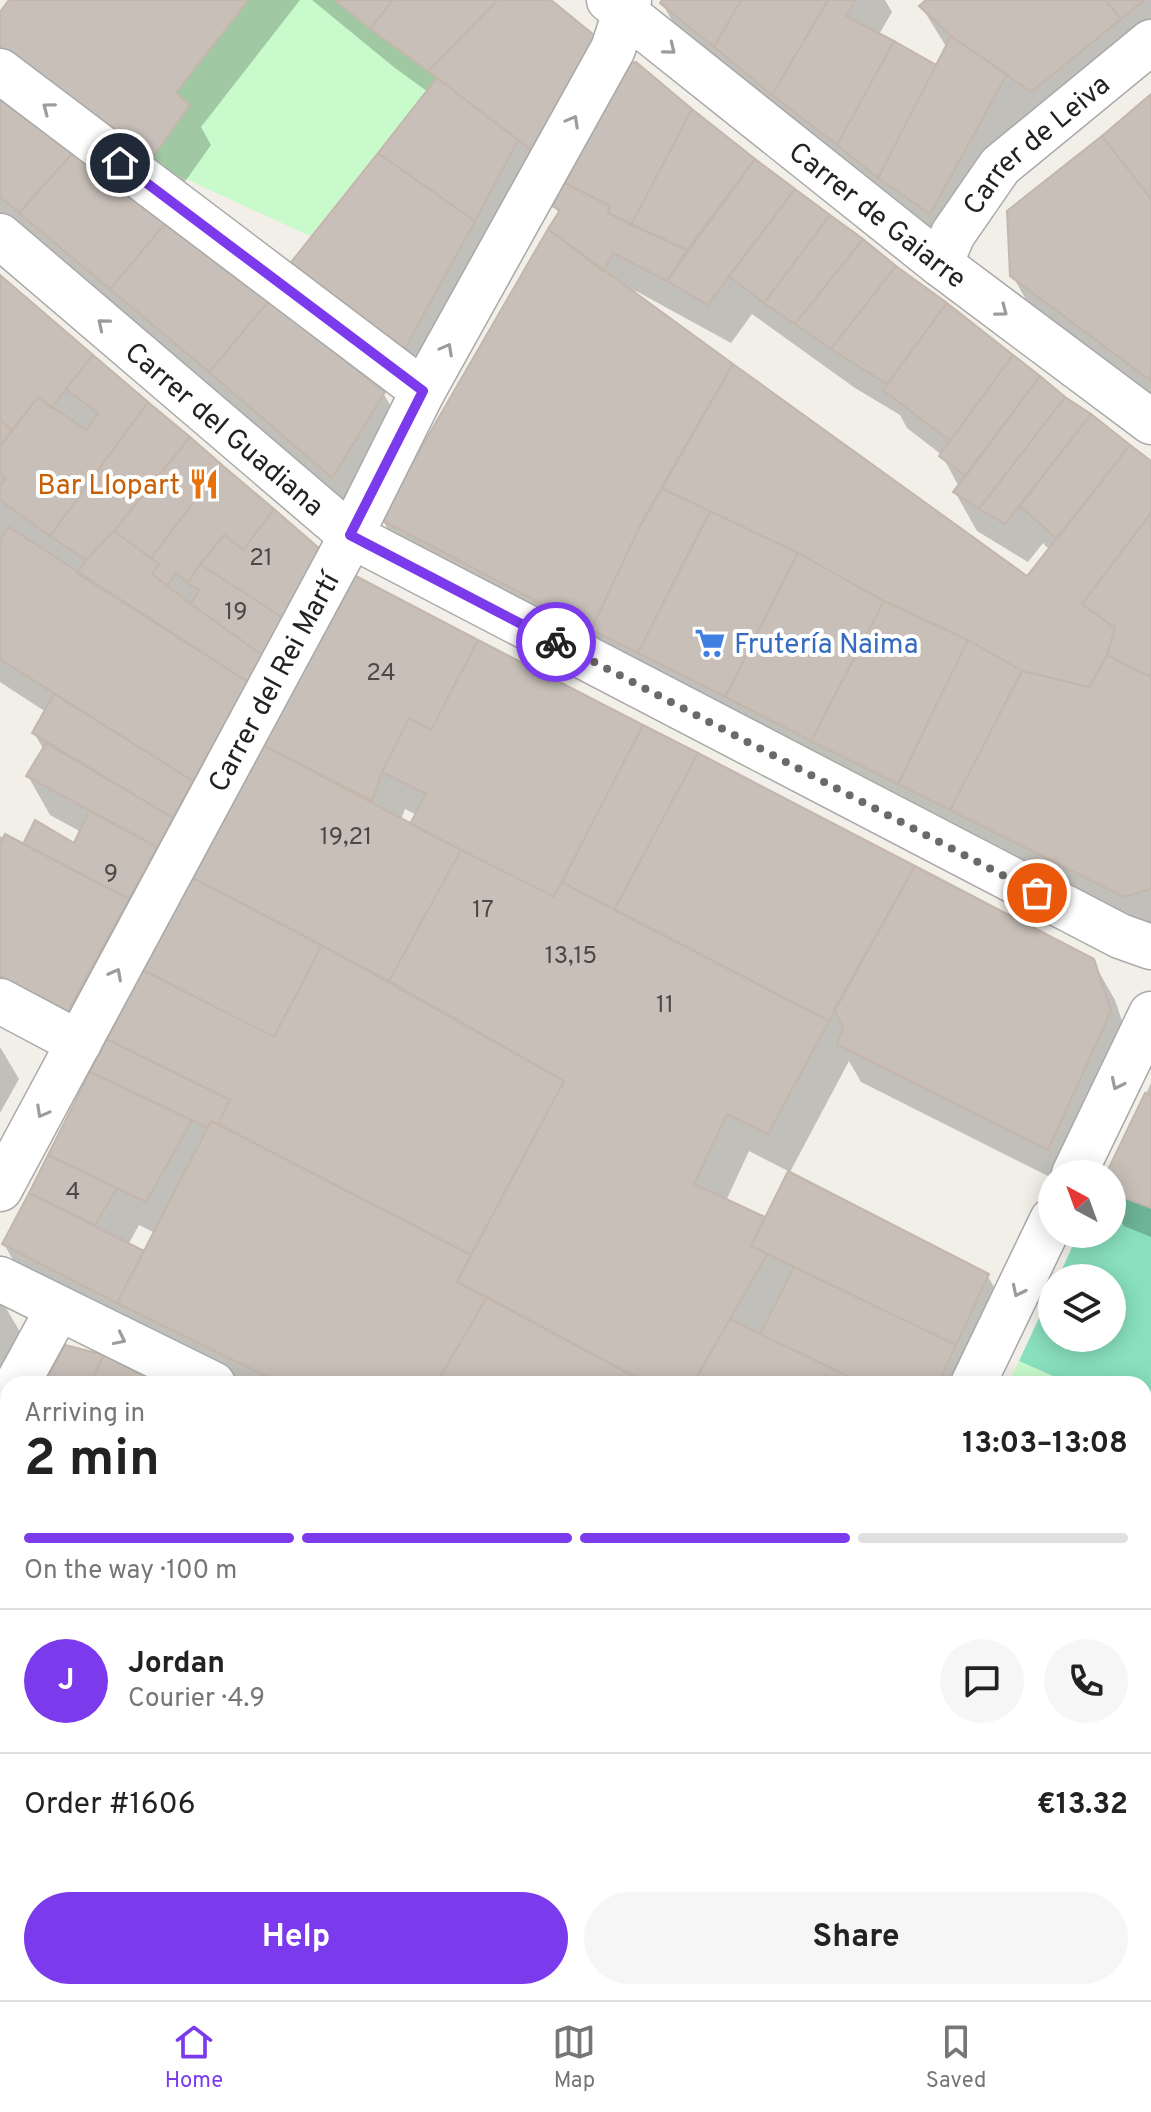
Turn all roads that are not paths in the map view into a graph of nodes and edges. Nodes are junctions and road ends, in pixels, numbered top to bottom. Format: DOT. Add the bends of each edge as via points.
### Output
graph roads {
  1 [pos="621,4"];
  2 [pos="1151,42"];
  3 [pos="0,71"];
  4 [pos="0,236"];
  5 [pos="940,264"];
  6 [pos="423,391"];
  7 [pos="1151,422"];
  8 [pos="350,535"];
  9 [pos="1151,947"];
  10 [pos="0,1001"];
  11 [pos="1151,1014"];
  12 [pos="79,1043"];
  13 [pos="1081,1160"];
  14 [pos="0,1189"];
  15 [pos="1039,1248"];
  16 [pos="0,1279"];
  17 [pos="58,1309"];
  18 [pos="21,1376"];
  19 [pos="196,1376"];
  20 [pos="977,1376"];
  1 -- 5 [label="street, Carrer de Gaiarre, one-way"];
  6 -- 1 [label="street, Carrer del Rei Martí, one-way" via="613,49"];
  2 -- 5 [label="street, Carrer de Leiva" via="1000,166 953,234"];
  6 -- 3 [label="street, one-way"];
  8 -- 4 [label="street, Carrer del Guadiana, one-way"];
  5 -- 7 [label="street, Carrer de Gaiarre, one-way"];
  6 -- 8 [label="street, Carrer del Rei Martí"];
  8 -- 9 [label="street, Carrer del Guadiana" via="1120,936"];
  12 -- 8 [label="street, Carrer del Rei Martí, one-way"];
  10 -- 12 [label="street"];
  11 -- 13 [label="street, one-way"];
  12 -- 14 [label="street, Carrer del Rei Martí, one-way"];
  15 -- 20 [label="street, one-way"];
  16 -- 17 [label="street"];
  17 -- 18 [label="street"];
  17 -- 19 [label="street, one-way"];
}
